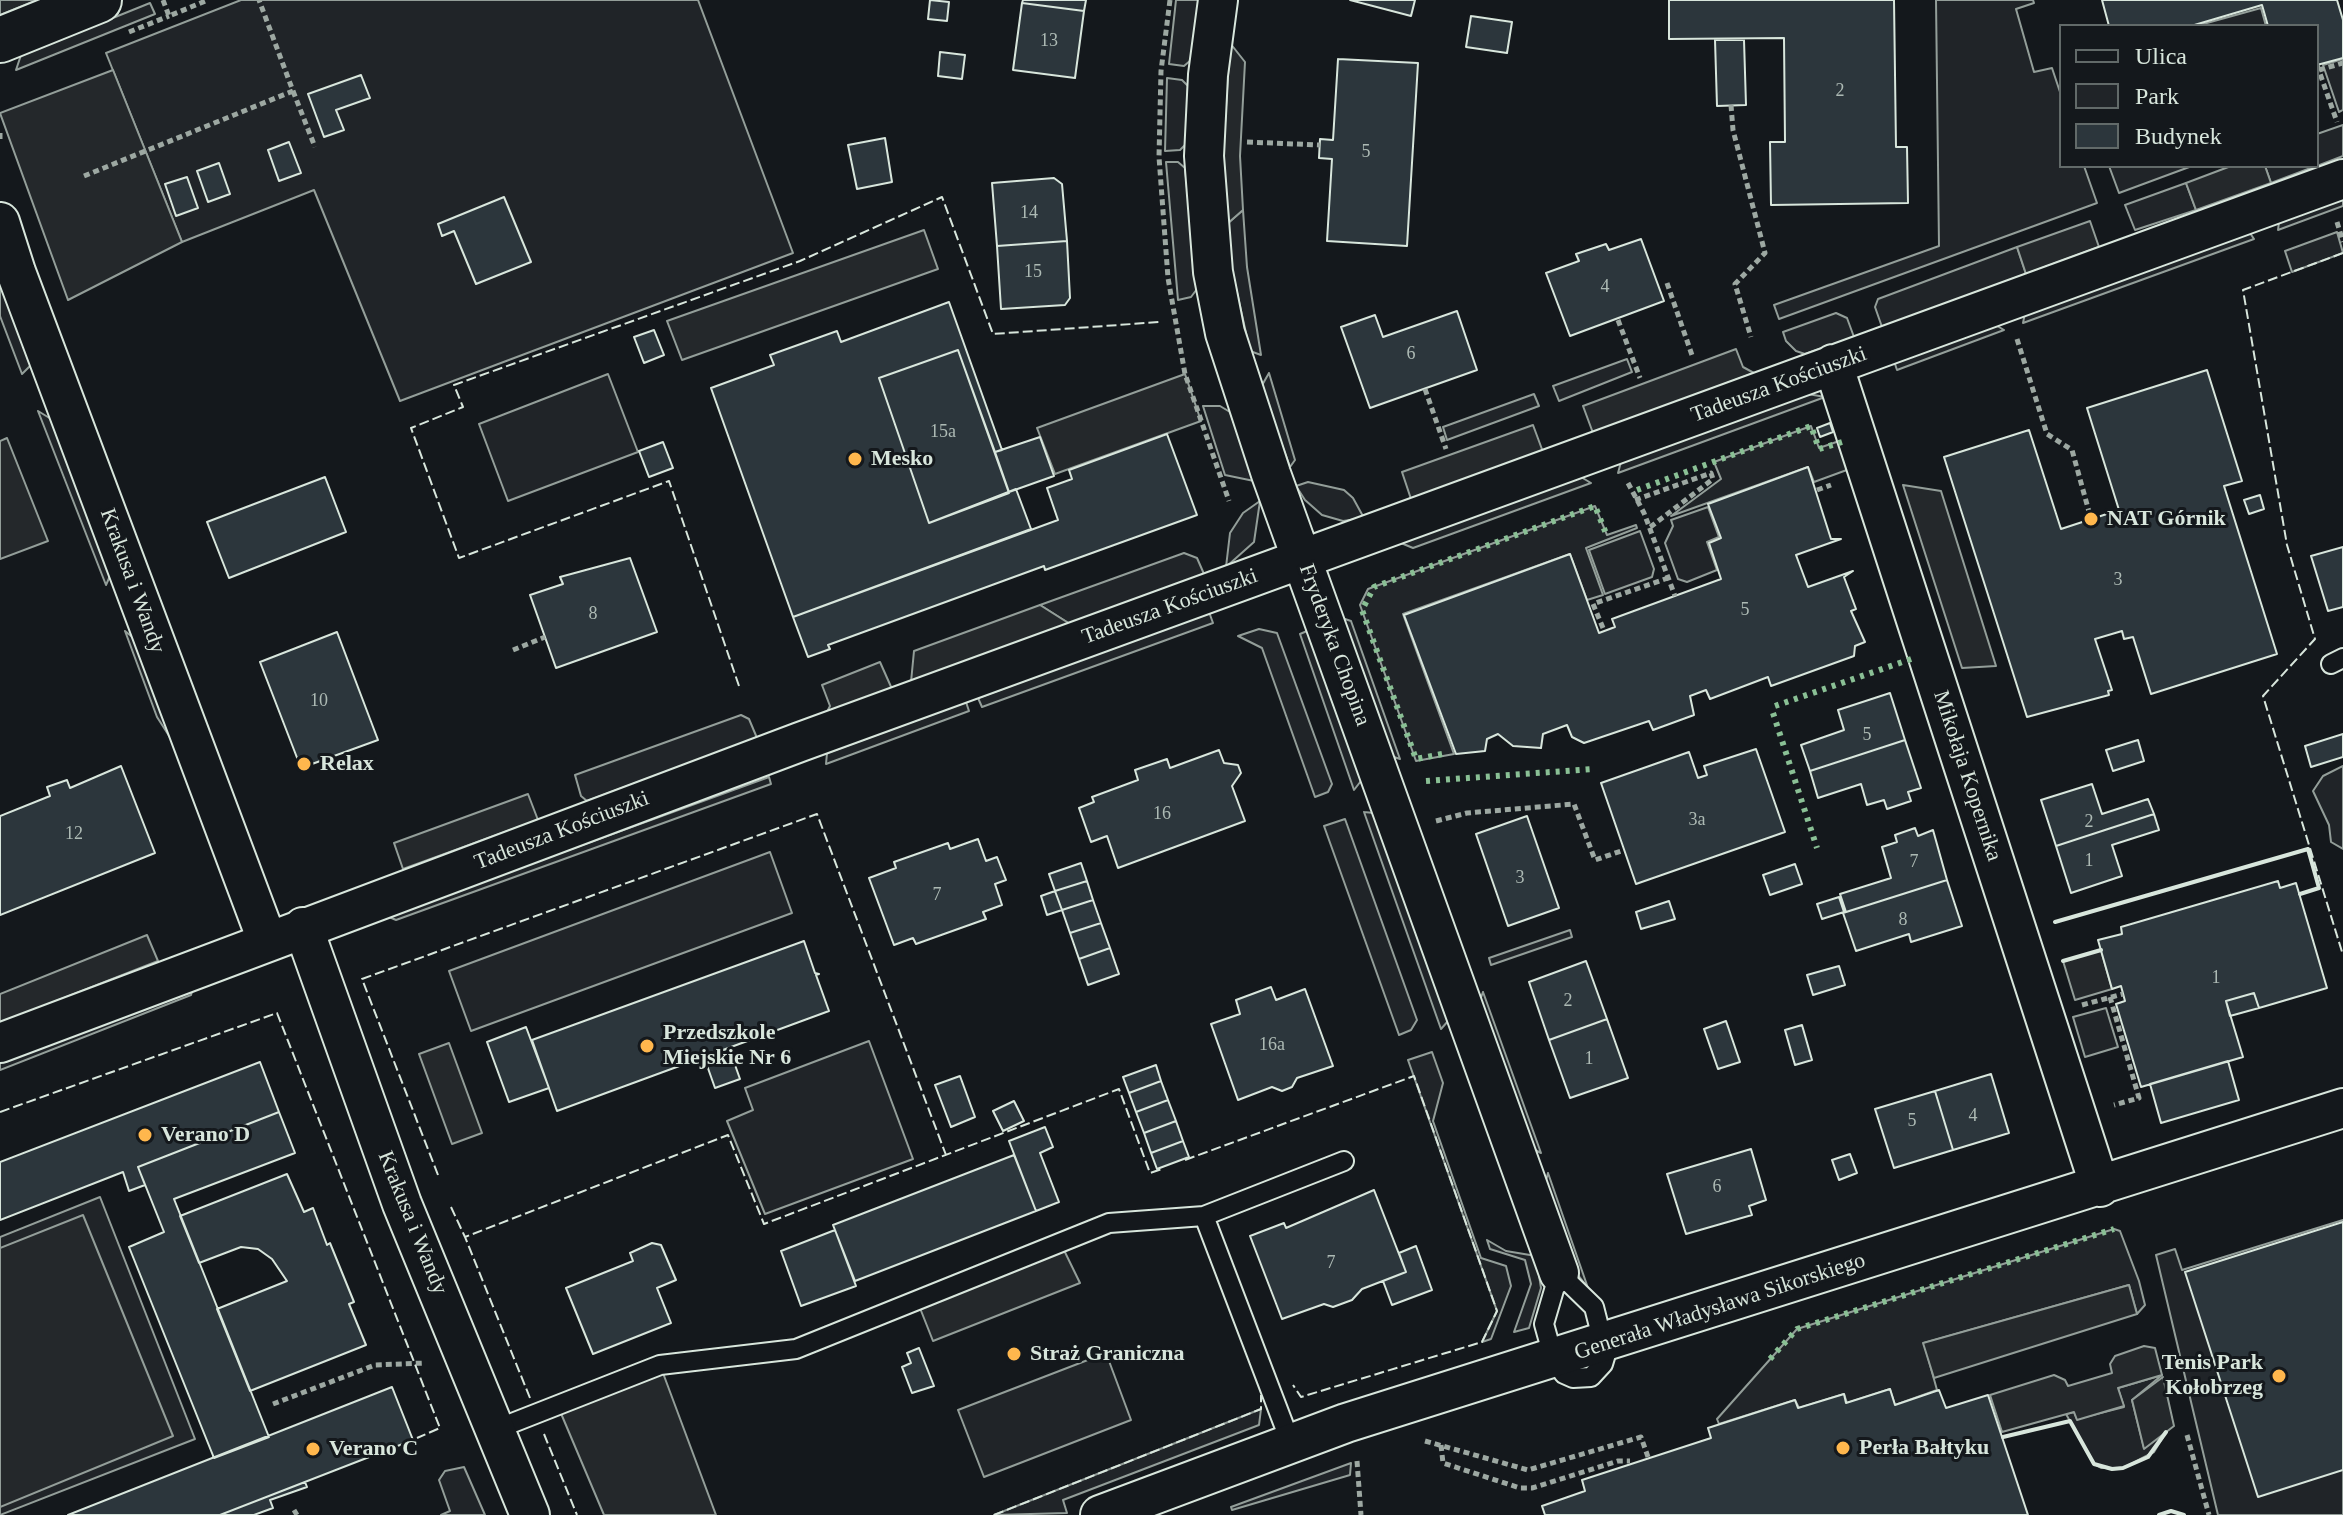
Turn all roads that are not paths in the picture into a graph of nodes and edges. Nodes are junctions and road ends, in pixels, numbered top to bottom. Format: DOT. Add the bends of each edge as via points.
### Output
graph roads {
  1 [pos="99,0"];
  2 [pos="1218,0"];
  3 [pos="0,40"];
  4 [pos="2343,179"];
  5 [pos="0,222"];
  6 [pos="1833,364"];
  7 [pos="1302,559"];
  8 [pos="303,927"];
  9 [pos="267,940"];
  10 [pos="0,1043"];
  11 [pos="2343,1108"];
  12 [pos="1344,1161"];
  13 [pos="2100,1187"];
  14 [pos="1204,1216"];
  15 [pos="1559,1273"];
  16 [pos="1604,1344"];
  17 [pos="1554,1360"];
  18 [pos="497,1429"];
  19 [pos="1290,1441"];
  20 [pos="530,1515"];
  21 [pos="1100,1515"];
  1 -- 3 [label="street"];
  2 -- 7 [label="street, Fryderyka Chopina" via="1204,156 1218,302 1236,372"];
  4 -- 6 [label="street, Tadeusza Kościuszki"];
  5 -- 9 [label="street, Krakusa i Wandy"];
  6 -- 7 [label="street, Tadeusza Kościuszki"];
  6 -- 13 [label="street, Mikołaja Kopernika"];
  7 -- 8 [label="street, Tadeusza Kościuszki"];
  7 -- 15 [label="street, Fryderyka Chopina"];
  8 -- 9 [label="street, Tadeusza Kościuszki"];
  8 -- 18 [label="street, Krakusa i Wandy" via="402,1204"];
  9 -- 10 [label="street, Tadeusza Kościuszki"];
  11 -- 13 [label="street, Generała Władysława Sikorskiego"];
  12 -- 14 [label="lane"];
  13 -- 16 [label="street, Generała Władysława Sikorskiego"];
  14 -- 18 [label="lane" via="1109,1223 796,1349 660,1365"];
  14 -- 19 [label="lane"];
  15 -- 16 [label="lane, Fryderyka Chopina" via="1594,1307"];
  15 -- 17 [label="lane" via="1544,1324"];
  16 -- 17 [label="street, Generała Władysława Sikorskiego"];
  17 -- 19 [label="street, Generała Władysława Sikorskiego"];
  18 -- 20 [label="street, Krakusa i Wandy"];
  19 -- 21 [label="street, Generała Władysława Sikorskiego"];
}
